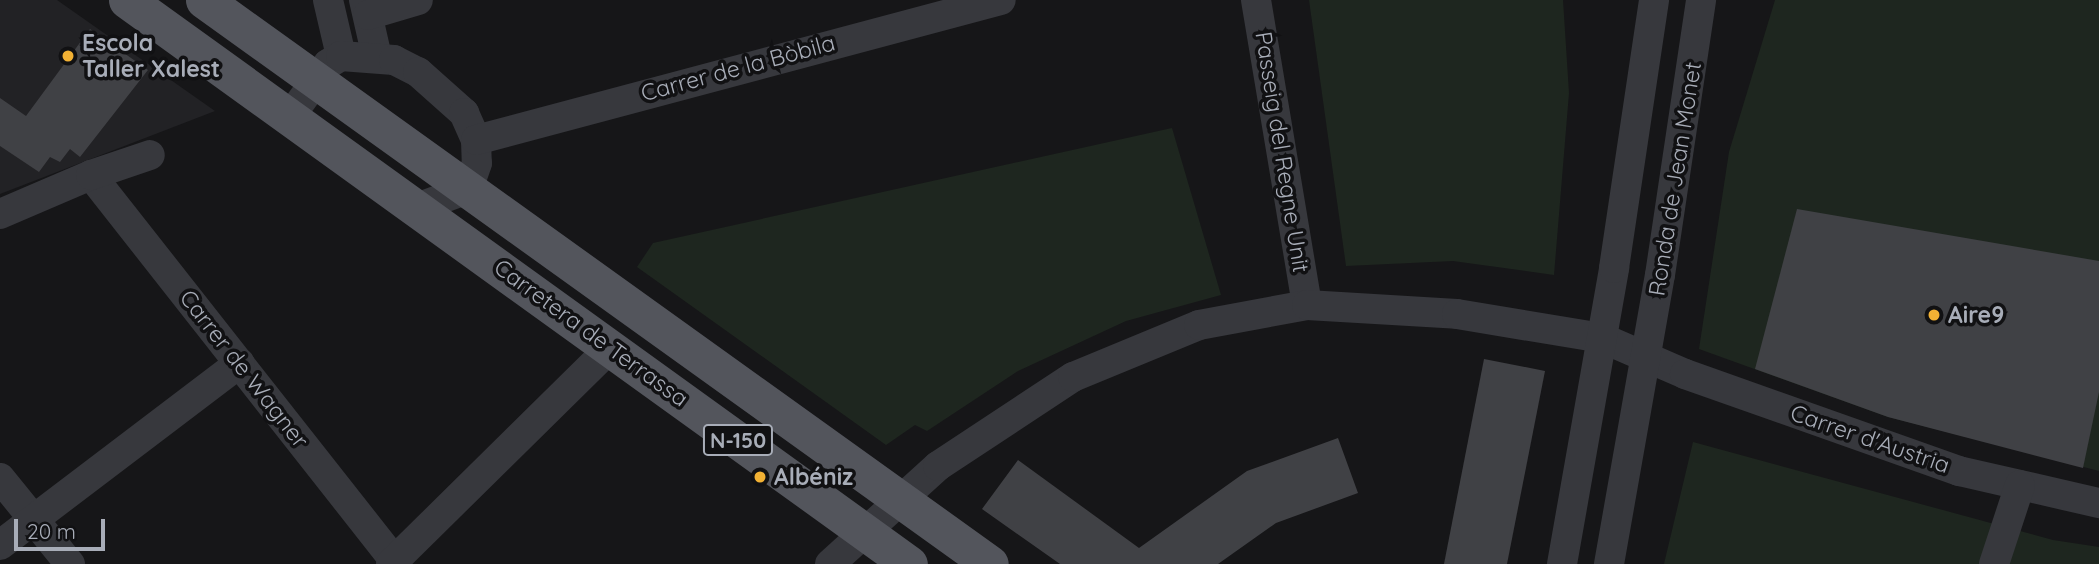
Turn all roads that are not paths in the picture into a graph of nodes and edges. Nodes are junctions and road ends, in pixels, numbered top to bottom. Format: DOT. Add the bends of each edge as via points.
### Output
graph roads {
  1 [pos="127,0"];
  2 [pos="204,0"];
  3 [pos="328,0"];
  4 [pos="418,0"];
  5 [pos="1001,0"];
  6 [pos="1256,0"];
  7 [pos="1654,0"];
  8 [pos="1701,0"];
  9 [pos="366,7"];
  10 [pos="377,57"];
  11 [pos="328,68"];
  12 [pos="291,115"];
  13 [pos="476,140"];
  14 [pos="150,155"];
  15 [pos="91,174"];
  16 [pos="468,189"];
  17 [pos="419,207"];
  18 [pos="0,214"];
  19 [pos="1307,305"];
  20 [pos="1602,338"];
  21 [pos="610,348"];
  22 [pos="1646,357"];
  23 [pos="240,363"];
  24 [pos="0,478"];
  25 [pos="2020,485"];
  26 [pos="904,500"];
  27 [pos="2099,503"];
  28 [pos="33,518"];
  29 [pos="865,532"];
  30 [pos="0,545"];
  31 [pos="394,563"];
  32 [pos="70,564"];
  33 [pos="830,564"];
  34 [pos="909,564"];
  35 [pos="990,564"];
  36 [pos="1562,564"];
  37 [pos="1609,564"];
  38 [pos="1994,564"];
  1 -- 12 [label="main road, Carretera de Terrassa / N-150"];
  2 -- 11 [label="main road, Carretera de Terrassa / N-150"];
  3 -- 11 [label="street"];
  4 -- 9 [label="street"];
  5 -- 13 [label="street, Carrer de la Bòbila"];
  6 -- 19 [label="street, Passeig del Regne Unit"];
  7 -- 20 [label="street, Ronda de Jean Monet"];
  8 -- 22 [label="street, Ronda de Jean Monet"];
  9 -- 10 [label="street"];
  10 -- 11 [label="street"];
  10 -- 13 [label="street" via="418,72 441,90 464,113"];
  11 -- 12 [label="street"];
  11 -- 16 [label="main road, Carretera de Terrassa / N-150"];
  12 -- 17 [label="main road, Carretera de Terrassa / N-150"];
  13 -- 16 [label="street" via="477,163"];
  14 -- 15 [label="street"];
  15 -- 18 [label="street"];
  15 -- 23 [label="street, Carrer de Wagner"];
  16 -- 17 [label="street"];
  16 -- 26 [label="main road, Carretera de Terrassa / N-150"];
  17 -- 21 [label="main road, Carretera de Terrassa / N-150"];
  19 -- 20 [label="street" via="1457,314"];
  19 -- 26 [label="street" via="1199,325 1073,377 938,466"];
  20 -- 22 [label="street"];
  20 -- 36 [label="street, Ronda de Jean Monet"];
  21 -- 29 [label="main road, Carretera de Terrassa / N-150"];
  21 -- 31 [label="street"];
  22 -- 25 [label="street, Carrer d'Austria" via="1959,471"];
  22 -- 37 [label="street, Ronda de Jean Monet"];
  23 -- 28 [label="street"];
  23 -- 31 [label="street, Carrer de Wagner"];
  24 -- 28 [label="street"];
  25 -- 27 [label="street, Carrer d'Austria"];
  25 -- 38 [label="street"];
  26 -- 29 [label="street"];
  26 -- 35 [label="main road, Carretera de Terrassa / N-150"];
  28 -- 30 [label="street"];
  28 -- 32 [label="street"];
  29 -- 33 [label="street"];
  29 -- 34 [label="main road, Carretera de Terrassa / N-150"];
}
